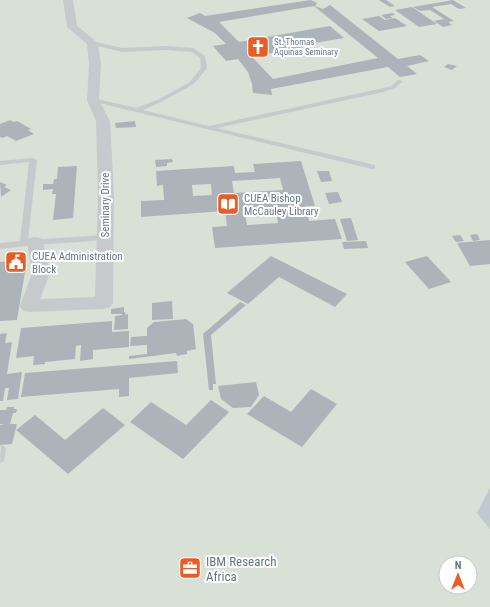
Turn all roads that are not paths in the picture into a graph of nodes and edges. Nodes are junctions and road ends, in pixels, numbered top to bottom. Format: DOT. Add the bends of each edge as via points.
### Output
graph roads {
  1 [pos="68,0"];
  2 [pos="92,43"];
  3 [pos="400,81"];
  4 [pos="94,100"];
  5 [pos="138,110"];
  6 [pos="207,128"];
  7 [pos="0,163"];
  8 [pos="372,167"];
  9 [pos="105,238"];
  10 [pos="29,243"];
  11 [pos="0,246"];
  1 -- 2 [label="street" via="72,27"];
  2 -- 4 [label="street, Seminary Drive" via="95,64"];
  2 -- 5 [label="lane" via="122,50 193,50 203,57 204,68 192,83"];
  3 -- 6 [label="lane" via="393,87 381,91"];
  4 -- 5 [label="lane"];
  4 -- 9 [label="street, Seminary Drive" via="103,121"];
  5 -- 6 [label="lane"];
  6 -- 8 [label="lane"];
  7 -- 10 [label="lane" via="33,160"];
  9 -- 10 [label="lane"];
  9 -- 10 [label="street, Seminary Drive" via="104,303 29,306 41,273"];
  10 -- 11 [label="lane"];
}
